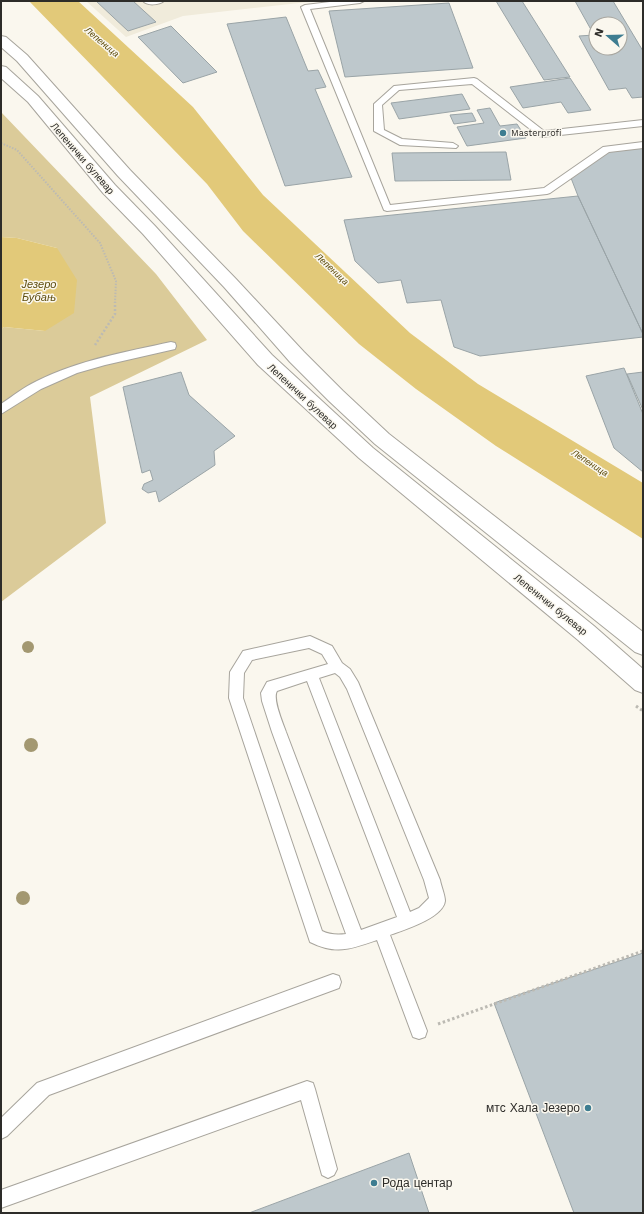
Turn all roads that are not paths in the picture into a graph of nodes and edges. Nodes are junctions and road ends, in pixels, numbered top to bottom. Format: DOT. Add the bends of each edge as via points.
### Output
graph roads {
  1 [pos="147,1"];
  2 [pos="160,1"];
  3 [pos="360,1"];
  4 [pos="1,40"];
  5 [pos="1,70"];
  6 [pos="643,123"];
  7 [pos="643,145"];
  8 [pos="453,146"];
  9 [pos="171,346"];
  10 [pos="1,410"];
  11 [pos="643,645"];
  12 [pos="337,667"];
  13 [pos="311,674"];
  14 [pos="643,683"];
  15 [pos="406,922"];
  16 [pos="381,931"];
  17 [pos="356,939"];
  18 [pos="333,982"];
  19 [pos="419,1031"];
  20 [pos="1,1130"];
  21 [pos="328,1169"];
  22 [pos="1,1199"];
  1 -- 2 [label="lane"];
  3 -- 7 [label="lane" via="305,8 387,208 547,191 606,149"];
  4 -- 11 [label="main road, Лепенички булевар" via="22,58 124,172 336,396 388,444"];
  5 -- 14 [label="main road, Лепенички булевар" via="33,99 110,189 265,360 366,453 586,633"];
  6 -- 8 [label="lane" via="542,134 474,81 397,88 378,104 379,131 400,142"];
  9 -- 10 [label="lane" via="74,369 41,384"];
  12 -- 13 [label="lane"];
  12 -- 15 [label="lane" via="345,673 353,686 432,880 437,901 424,914"];
  12 -- 17 [label="lane" via="327,650 310,642 248,655 237,672 236,698 316,936 324,942 344,943"];
  13 -- 15 [label="lane"];
  13 -- 17 [label="lane" via="272,686 268,692 268,701"];
  15 -- 16 [label="lane"];
  16 -- 17 [label="lane"];
  16 -- 19 [label="lane"];
  18 -- 20 [label="lane" via="43,1089"];
  21 -- 22 [label="lane" via="307,1089"];
}
